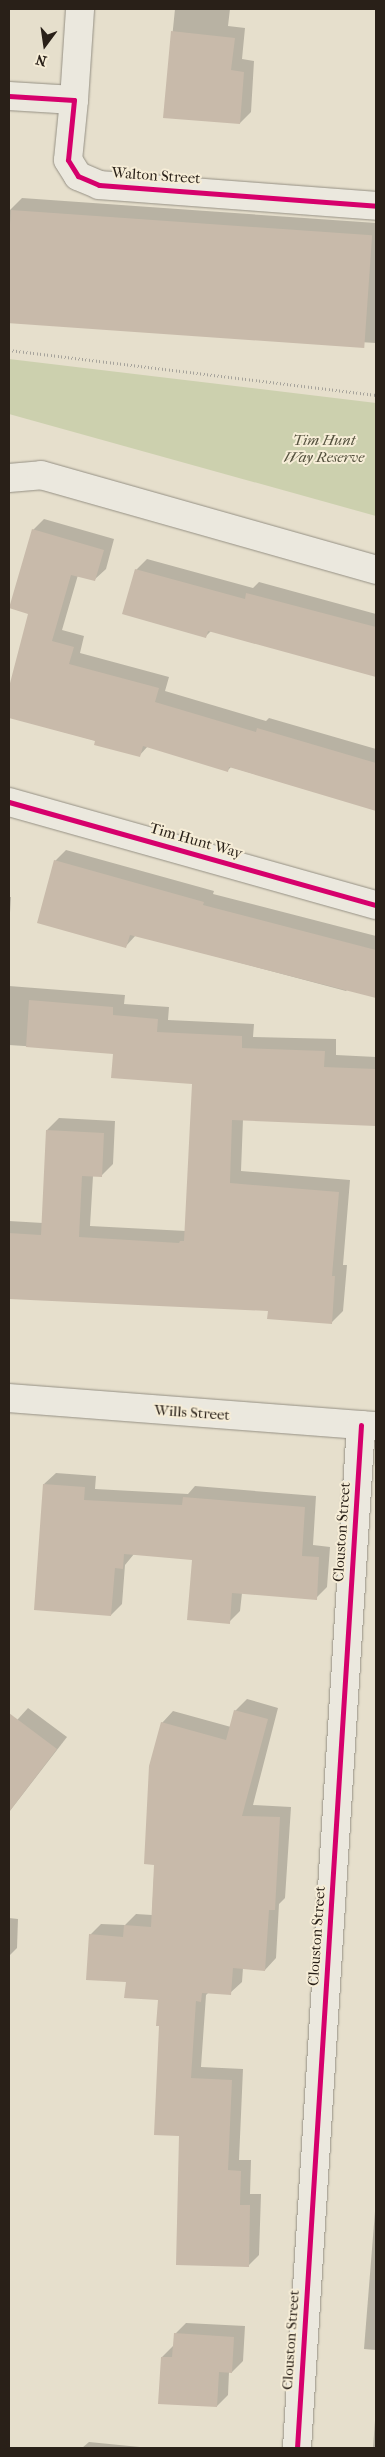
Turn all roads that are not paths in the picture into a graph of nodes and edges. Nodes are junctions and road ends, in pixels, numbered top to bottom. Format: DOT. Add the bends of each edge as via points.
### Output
graph roads {
  1 [pos="80,9"];
  2 [pos="9,96"];
  3 [pos="74,100"];
  4 [pos="376,206"];
  5 [pos="9,478"];
  6 [pos="376,570"];
  7 [pos="9,802"];
  8 [pos="376,905"];
  9 [pos="9,1398"];
  10 [pos="369,1426"];
  11 [pos="297,2448"];
  1 -- 3 [label="street, Walton Street"];
  2 -- 3 [label="street"];
  3 -- 4 [label="street, Walton Street" via="68,160 78,176 99,185"];
  5 -- 6 [label="street" via="41,475"];
  7 -- 8 [label="street, Tim Hunt Way"];
  9 -- 10 [label="street, Wills Street"];
  10 -- 11 [label="street, Clouston Street"];
}
